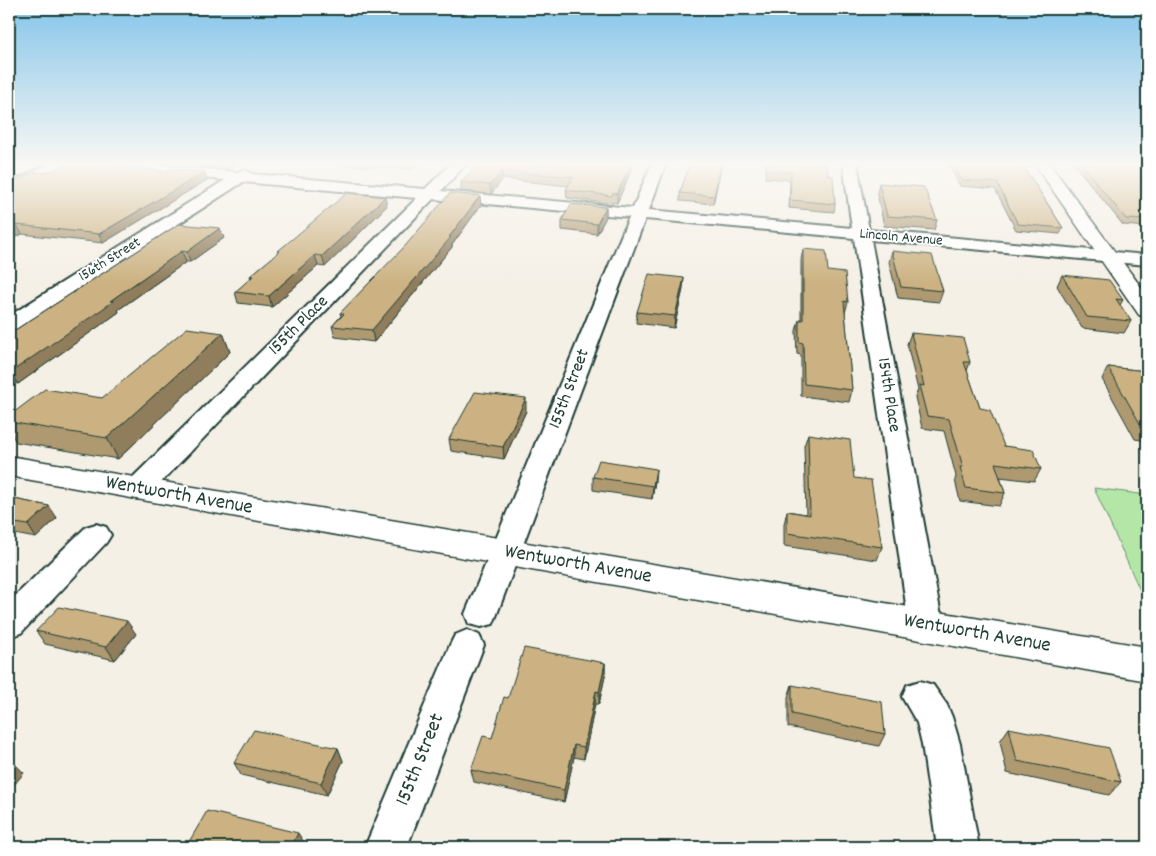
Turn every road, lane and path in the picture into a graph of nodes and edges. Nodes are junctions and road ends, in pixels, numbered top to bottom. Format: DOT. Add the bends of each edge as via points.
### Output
graph roads {
  1 [pos="201,203"];
  2 [pos="421,203"];
  3 [pos="517,203"];
  4 [pos="643,203"];
  5 [pos="857,203"];
  6 [pos="1069,203"];
  7 [pos="639,214"];
  8 [pos="862,234"];
  9 [pos="1108,256"];
  10 [pos="1147,260"];
  11 [pos="1147,310"];
  12 [pos="9,324"];
  13 [pos="9,466"];
  14 [pos="138,489"];
  15 [pos="96,536"];
  16 [pos="506,553"];
  17 [pos="9,623"];
  18 [pos="926,626"];
  19 [pos="1147,664"];
  20 [pos="920,697"];
  21 [pos="386,847"];
  22 [pos="958,847"];
  1 -- 12 [label="street, 156th Street"];
  2 -- 14 [label="street, 155th Place"];
  3 -- 7 [label="street, Lincoln Avenue"];
  4 -- 7 [label="street, 155th Street"];
  5 -- 8 [label="street, 154th Place"];
  6 -- 9 [label="street"];
  7 -- 8 [label="street, Lincoln Avenue"];
  7 -- 16 [label="street, 155th Street"];
  8 -- 9 [label="street, Lincoln Avenue"];
  8 -- 18 [label="street, 154th Place"];
  9 -- 10 [label="street, Lincoln Avenue"];
  9 -- 11 [label="street"];
  13 -- 14 [label="street, Wentworth Avenue"];
  14 -- 16 [label="street, Wentworth Avenue"];
  15 -- 17 [label="street"];
  16 -- 18 [label="street, Wentworth Avenue"];
  16 -- 21 [label="street, 155th Street"];
  18 -- 19 [label="street, Wentworth Avenue"];
  20 -- 22 [label="street" via="934,716"];
}
